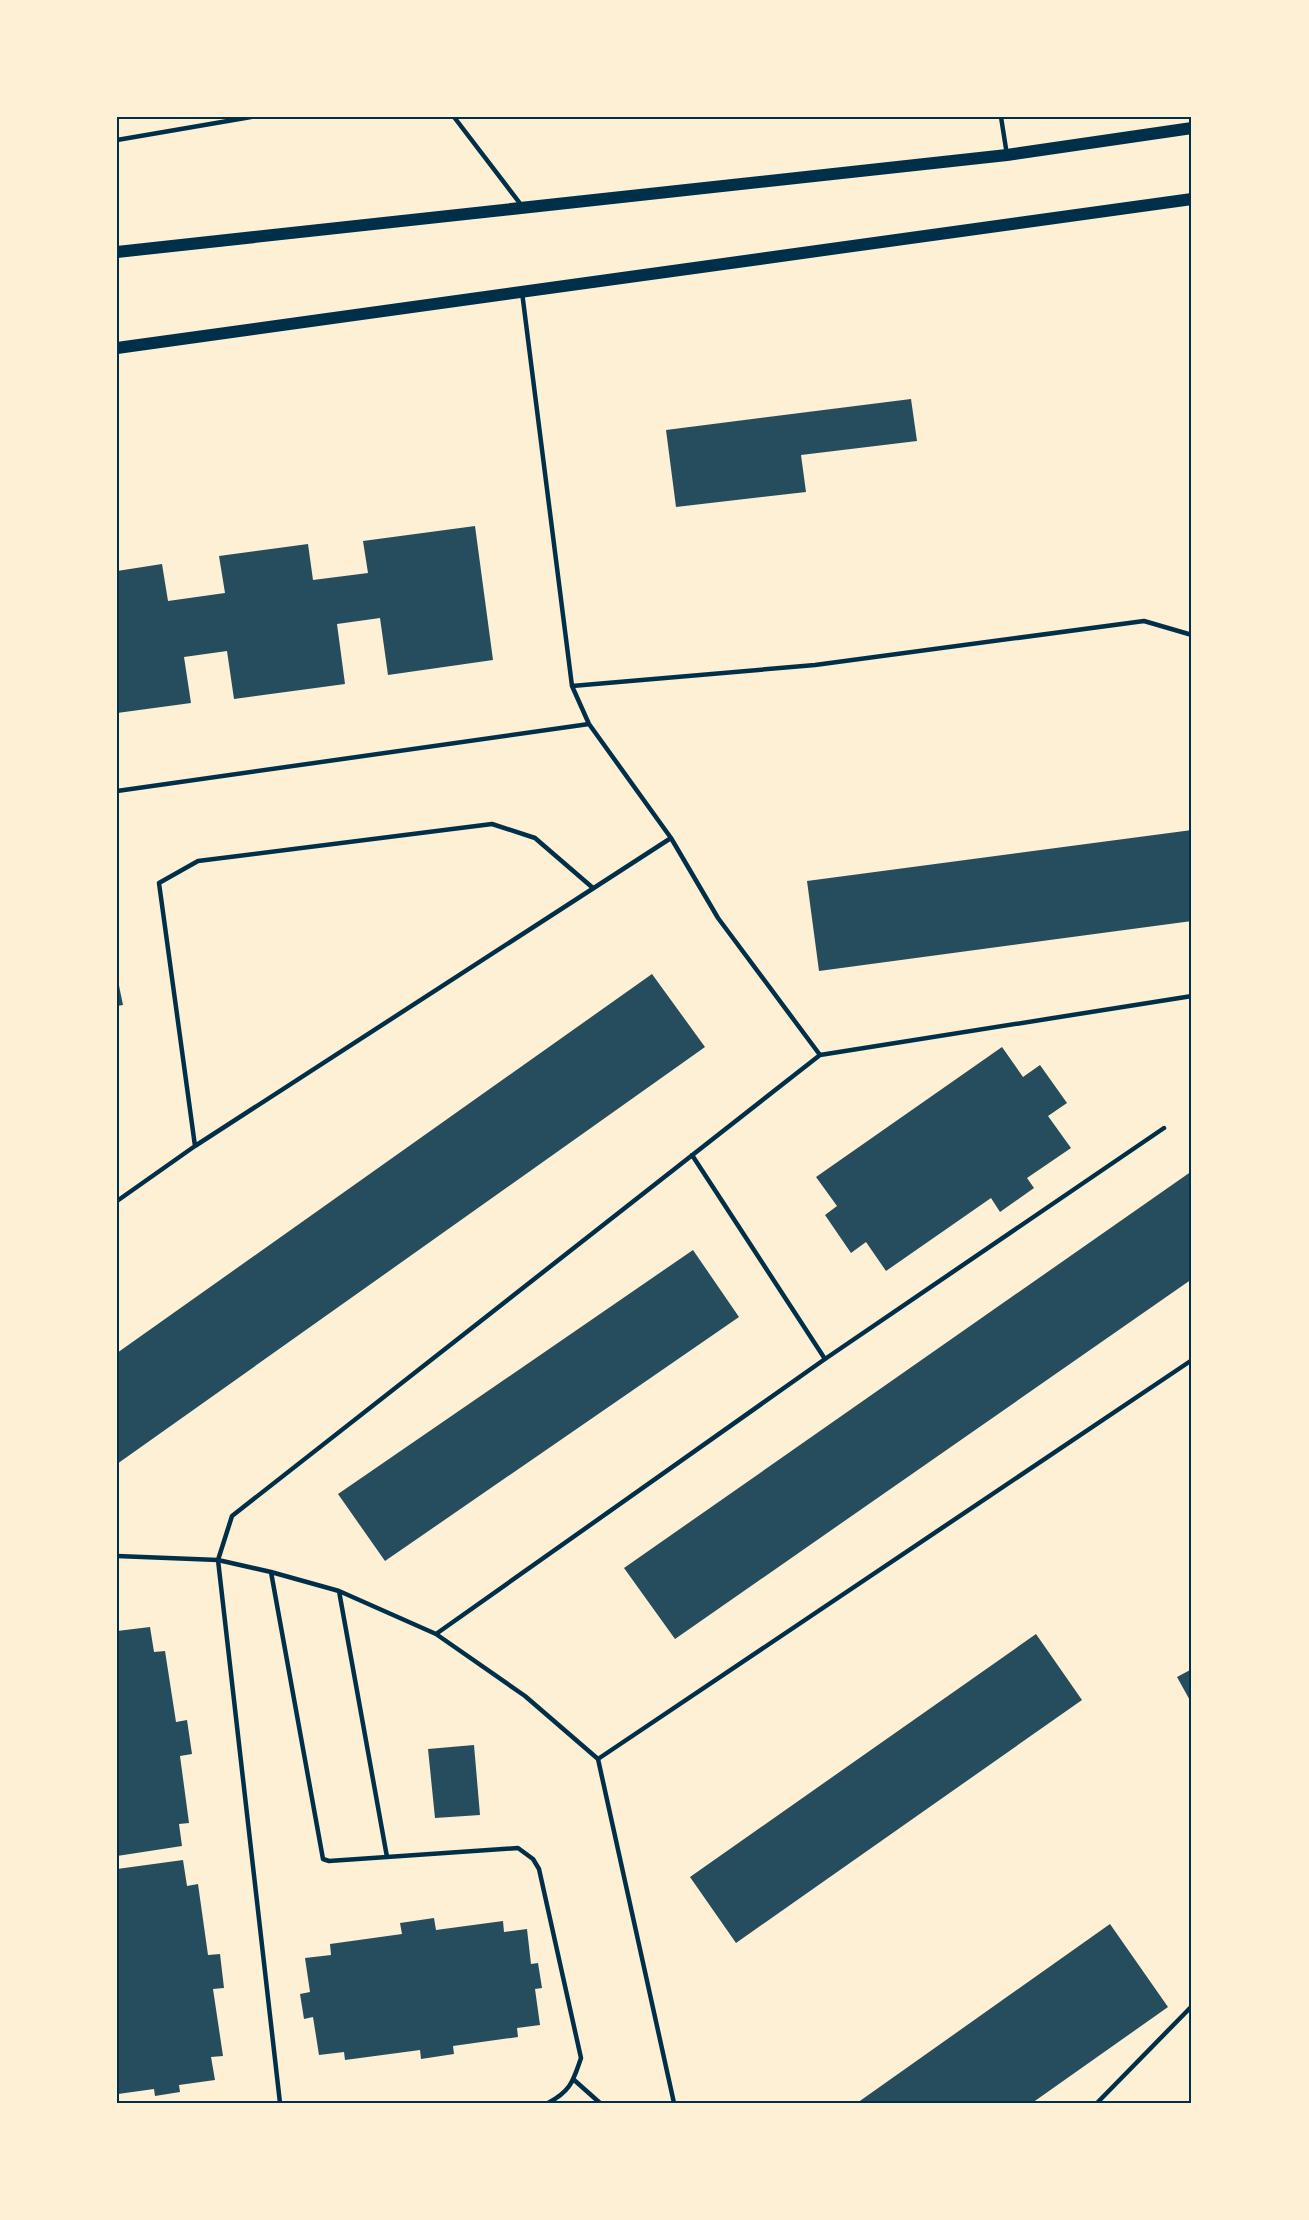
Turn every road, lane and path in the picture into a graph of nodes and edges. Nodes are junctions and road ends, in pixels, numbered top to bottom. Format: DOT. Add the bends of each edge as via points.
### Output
graph roads {
  1 [pos="250,117"];
  2 [pos="454,117"];
  3 [pos="1001,117"];
  4 [pos="1192,128"];
  5 [pos="117,140"];
  6 [pos="1007,155"];
  7 [pos="1192,199"];
  8 [pos="524,208"];
  9 [pos="117,252"];
  10 [pos="522,292"];
  11 [pos="117,348"];
  12 [pos="1192,635"];
  13 [pos="572,686"];
  14 [pos="589,724"];
  15 [pos="117,791"];
  16 [pos="671,838"];
  17 [pos="593,888"];
  18 [pos="1192,996"];
  19 [pos="820,1055"];
  20 [pos="1164,1128"];
  21 [pos="195,1146"];
  22 [pos="692,1155"];
  23 [pos="117,1201"];
  24 [pos="825,1359"];
  25 [pos="1192,1360"];
  26 [pos="117,1556"];
  27 [pos="218,1560"];
  28 [pos="272,1572"];
  29 [pos="339,1591"];
  30 [pos="436,1634"];
  31 [pos="598,1759"];
  32 [pos="387,1857"];
  33 [pos="1192,2006"];
  34 [pos="573,2079"];
  35 [pos="279,2103"];
  36 [pos="548,2103"];
  37 [pos="600,2103"];
  38 [pos="674,2103"];
  39 [pos="1097,2103"];
  1 -- 5 [label="lane"];
  2 -- 8 [label="lane"];
  3 -- 6 [label="lane"];
  4 -- 6 [label="main road"];
  6 -- 8 [label="main road"];
  7 -- 10 [label="main road"];
  8 -- 9 [label="main road"];
  10 -- 11 [label="main road"];
  10 -- 13 [label="lane"];
  12 -- 13 [label="lane" via="1144,621 815,665"];
  13 -- 14 [label="lane"];
  14 -- 15 [label="lane"];
  14 -- 16 [label="lane"];
  16 -- 17 [label="lane"];
  16 -- 19 [label="lane" via="718,918"];
  17 -- 21 [label="lane"];
  17 -- 21 [label="lane" via="535,838 492,824 198,861 159,883"];
  18 -- 19 [label="lane"];
  19 -- 22 [label="lane"];
  20 -- 24 [label="lane"];
  21 -- 23 [label="lane"];
  22 -- 24 [label="lane"];
  22 -- 27 [label="lane" via="232,1516"];
  24 -- 30 [label="lane"];
  25 -- 31 [label="lane"];
  26 -- 27 [label="lane"];
  27 -- 28 [label="lane"];
  27 -- 35 [label="lane"];
  28 -- 29 [label="lane"];
  28 -- 32 [label="lane" via="320,1854 329,1861"];
  29 -- 30 [label="lane"];
  29 -- 32 [label="lane"];
  30 -- 31 [label="lane" via="525,1696"];
  31 -- 38 [label="lane"];
  32 -- 34 [label="lane" via="518,1848 532,1859 539,1869 581,2058"];
  33 -- 39 [label="lane"];
  34 -- 36 [label="lane" via="563,2095"];
  34 -- 37 [label="lane"];
}
